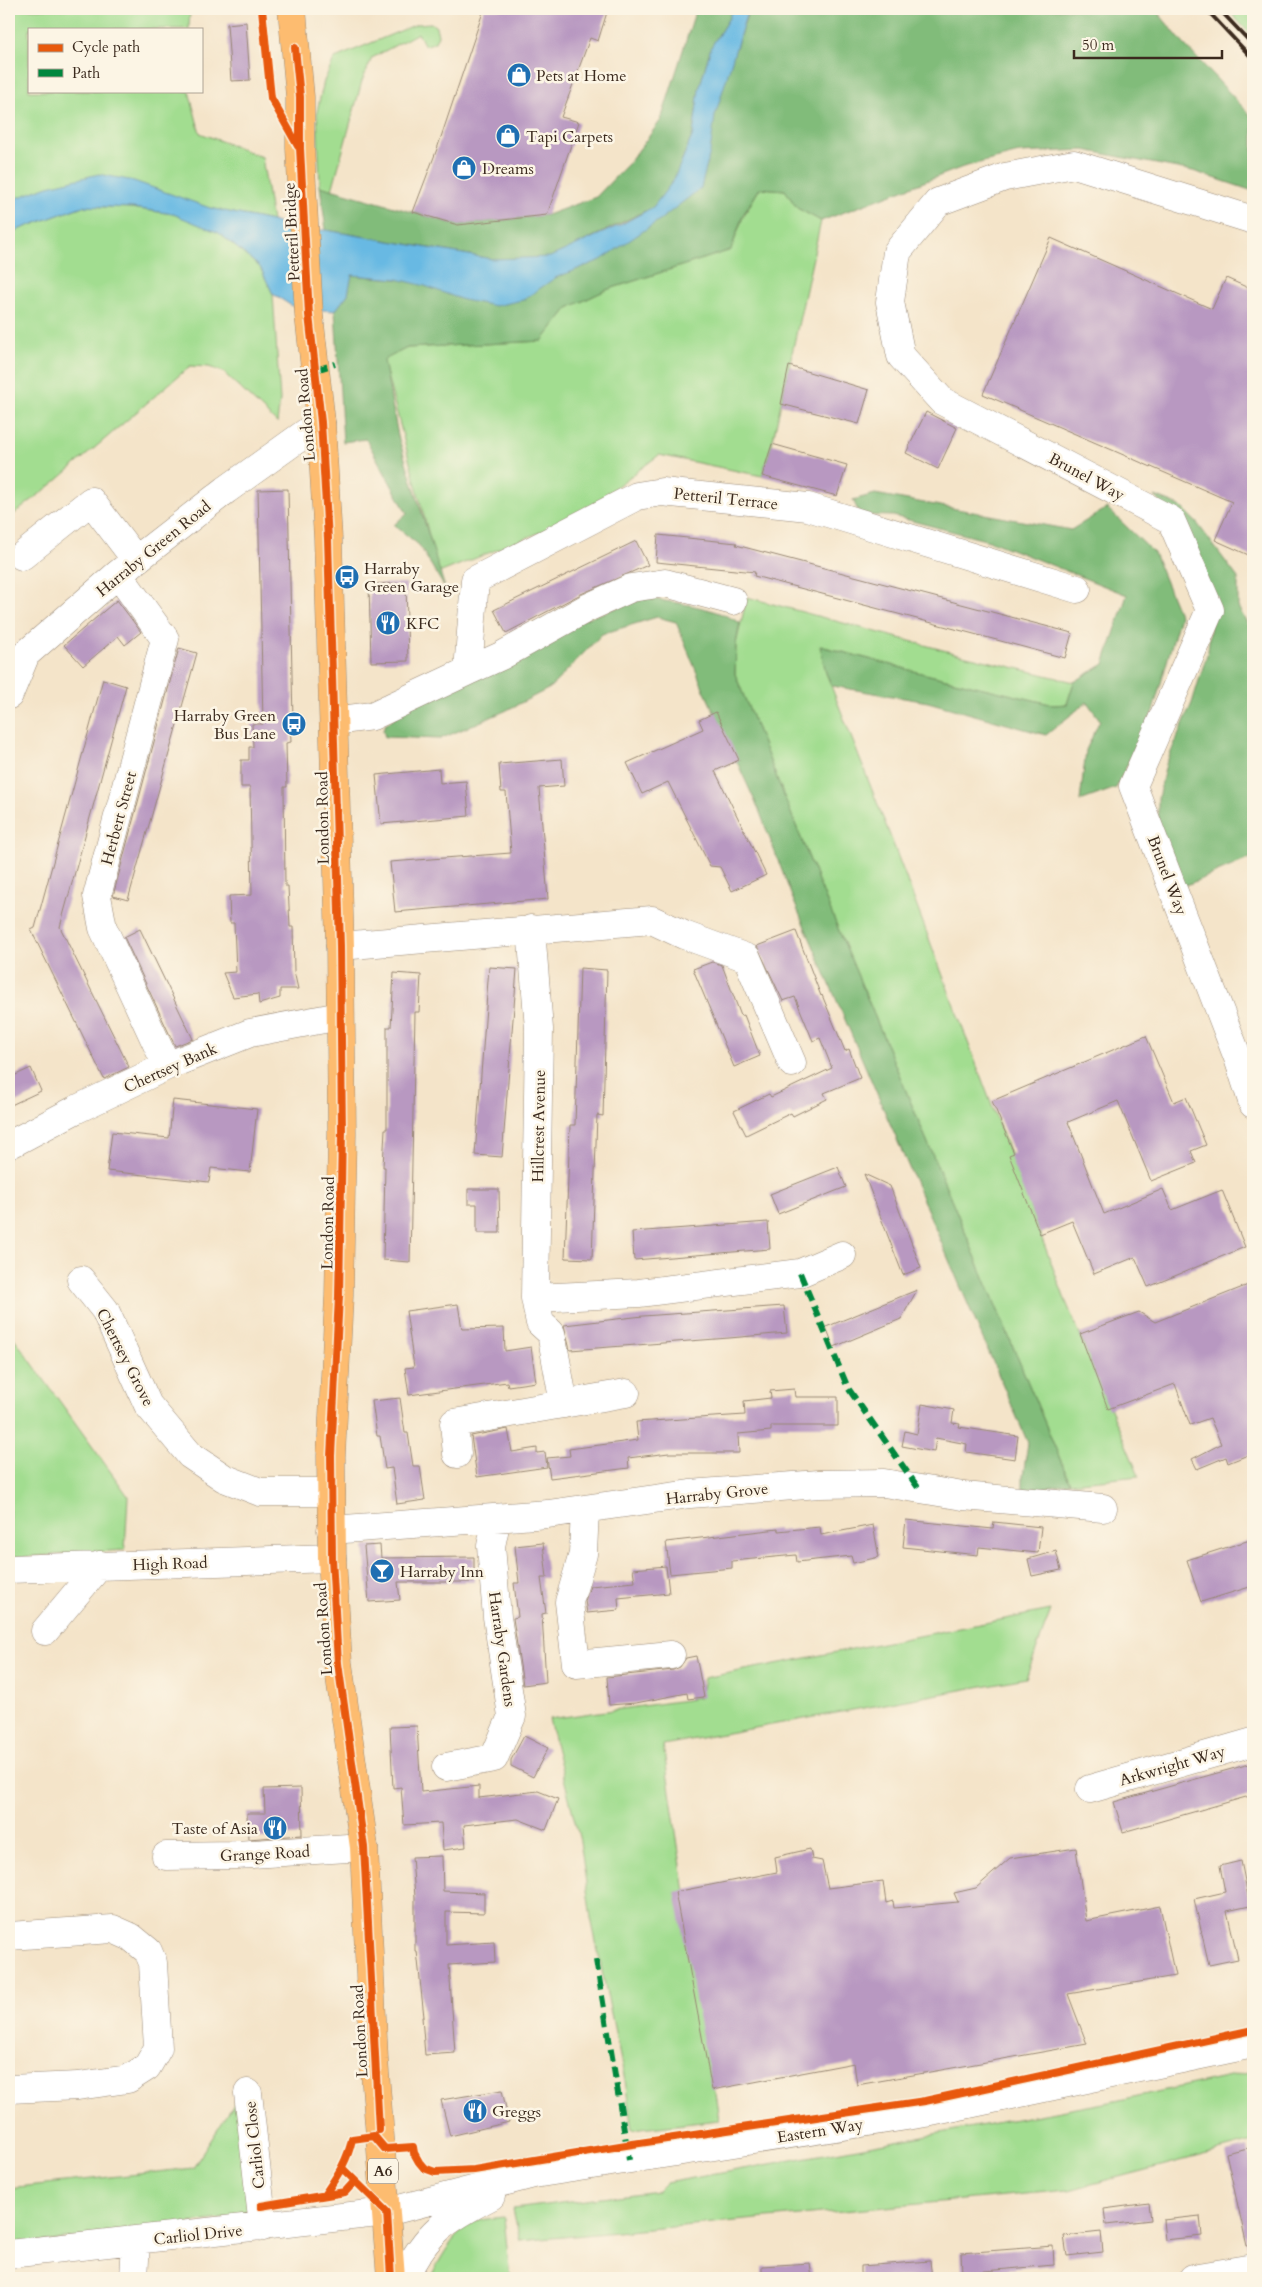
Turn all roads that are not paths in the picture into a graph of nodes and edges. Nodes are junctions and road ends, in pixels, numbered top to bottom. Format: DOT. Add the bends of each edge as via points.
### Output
graph roads {
  1 [pos="292,9"];
  2 [pos="1253,220"];
  3 [pos="309,315"];
  4 [pos="321,422"];
  5 [pos="22,556"];
  6 [pos="127,567"];
  7 [pos="1077,589"];
  8 [pos="733,601"];
  9 [pos="468,671"];
  10 [pos="9,695"];
  11 [pos="334,721"];
  12 [pos="531,929"];
  13 [pos="340,946"];
  14 [pos="340,1016"];
  15 [pos="792,1063"];
  16 [pos="167,1066"];
  17 [pos="1253,1104"];
  18 [pos="9,1145"];
  19 [pos="842,1255"];
  20 [pos="81,1280"];
  21 [pos="538,1310"];
  22 [pos="626,1394"];
  23 [pos="564,1404"];
  24 [pos="456,1454"];
  25 [pos="331,1492"];
  26 [pos="1103,1508"];
  27 [pos="584,1509"];
  28 [pos="497,1518"];
  29 [pos="331,1530"];
  30 [pos="332,1558"];
  31 [pos="100,1565"];
  32 [pos="9,1569"];
  33 [pos="45,1631"];
  34 [pos="672,1655"];
  35 [pos="1253,1742"];
  36 [pos="446,1767"];
  37 [pos="1090,1789"];
  38 [pos="364,1847"];
  39 [pos="166,1856"];
  40 [pos="9,1936"];
  41 [pos="1253,2044"];
  42 [pos="9,2089"];
  43 [pos="248,2093"];
  44 [pos="534,2174"];
  45 [pos="387,2212"];
  46 [pos="263,2227"];
  47 [pos="136,2241"];
  48 [pos="9,2254"];
  49 [pos="1253,2268"];
  50 [pos="134,2278"];
  51 [pos="391,2278"];
  52 [pos="404,2278"];
  53 [pos="1193,2278"];
  1 -- 3 [label="main road, Petteril Bridge / A6" via="300,97"];
  2 -- 17 [label="street, Brunel Way" via="1074,164 1005,177 938,202 897,252 890,302 901,356 942,401 1171,520 1210,610 1133,786"];
  3 -- 4 [label="main road, London Road / A6"];
  4 -- 6 [label="street, Harraby Green Road"];
  4 -- 11 [label="main road, London Road / A6"];
  5 -- 6 [label="street" via="91,501"];
  6 -- 10 [label="street, Harraby Green Road" via="26,654"];
  6 -- 16 [label="street, Herbert Street" via="165,639 97,896 103,928"];
  7 -- 9 [label="street, Petteril Terrace" via="808,507 662,492 637,496 475,580"];
  8 -- 9 [label="street" via="665,583 631,588 586,608"];
  9 -- 11 [label="street" via="372,716"];
  11 -- 13 [label="main road, London Road / A6"];
  12 -- 13 [label="street"];
  12 -- 15 [label="street" via="652,920 747,958"];
  12 -- 21 [label="street, Hillcrest Avenue" via="539,1029"];
  13 -- 14 [label="main road, London Road / A6"];
  14 -- 16 [label="street, Chertsey Bank" via="250,1033"];
  14 -- 25 [label="main road, London Road / A6" via="339,1296"];
  16 -- 18 [label="street, Chertsey Bank"];
  19 -- 21 [label="street" via="800,1274 639,1293"];
  20 -- 25 [label="street, Chertsey Grove" via="104,1310 148,1404 190,1455 224,1478 260,1492"];
  21 -- 23 [label="street" via="551,1333"];
  22 -- 23 [label="street"];
  23 -- 24 [label="street" via="454,1423"];
  25 -- 29 [label="main road, London Road / A6"];
  26 -- 27 [label="street, Harraby Grove" via="964,1496 884,1483 819,1484 690,1494"];
  27 -- 28 [label="street, Harraby Grove"];
  27 -- 34 [label="street" via="584,1554 569,1602 576,1664"];
  28 -- 29 [label="street, Harraby Grove"];
  28 -- 36 [label="street, Harraby Gardens" via="491,1546 497,1617 512,1716 494,1758"];
  29 -- 30 [label="main road, London Road / A6"];
  30 -- 31 [label="street, High Road"];
  30 -- 38 [label="main road, London Road / A6" via="338,1663"];
  31 -- 32 [label="street, High Road"];
  31 -- 33 [label="street"];
  35 -- 37 [label="street, Arkwright Way"];
  38 -- 39 [label="street, Grange Road"];
  38 -- 45 [label="main road, London Road / A6" via="374,2060"];
  40 -- 42 [label="street" via="113,1929 134,1939 148,1951 153,1963 158,2048 148,2067 128,2079 78,2086"];
  41 -- 44 [label="street, Eastern Way" via="926,2114"];
  43 -- 46 [label="street, Carliol Close"];
  44 -- 45 [label="street, Eastern Way"];
  44 -- 52 [label="street" via="460,2212 437,2228 414,2258"];
  45 -- 46 [label="street, Carliol Drive"];
  45 -- 51 [label="main road, London Road / A6"];
  46 -- 47 [label="street, Carliol Drive"];
  47 -- 48 [label="street, Carliol Drive"];
  47 -- 50 [label="street"];
  49 -- 53 [label="street"];
}
